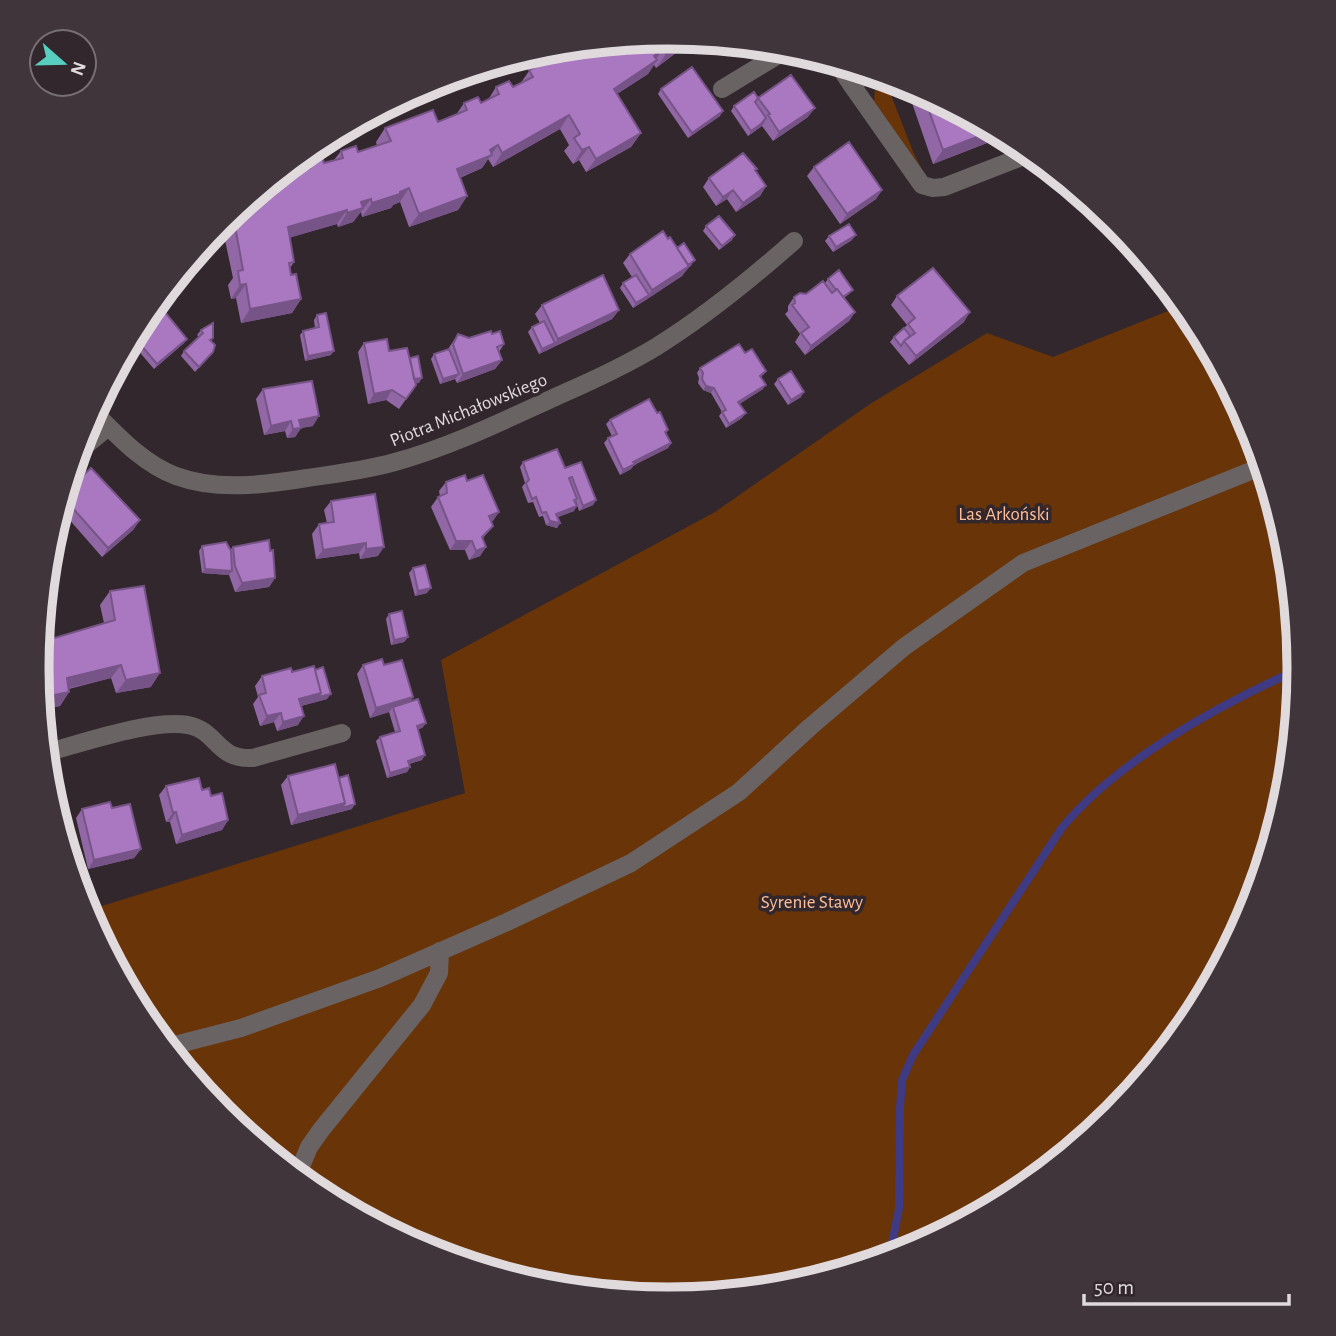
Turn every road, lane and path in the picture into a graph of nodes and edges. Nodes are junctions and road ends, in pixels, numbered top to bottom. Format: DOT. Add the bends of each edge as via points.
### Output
graph roads {
  1 [pos="773,58"];
  2 [pos="845,75"];
  3 [pos="859,80"];
  4 [pos="851,85"];
  5 [pos="722,89"];
  6 [pos="1019,158"];
  7 [pos="794,241"];
  8 [pos="101,419"];
  9 [pos="110,428"];
  10 [pos="91,443"];
  11 [pos="1254,470"];
  12 [pos="342,733"];
  13 [pos="54,751"];
  14 [pos="440,951"];
  15 [pos="176,1044"];
  16 [pos="301,1166"];
  1 -- 5 [label="street"];
  2 -- 4 [label="street"];
  3 -- 4 [label="street"];
  4 -- 6 [label="street" via="922,185 944,187"];
  7 -- 9 [label="street, Piotra Michałowskiego" via="656,347 520,414 393,463 270,484 208,483 157,467"];
  8 -- 9 [label="street, Piotra Michałowskiego"];
  9 -- 10 [label="lane"];
  11 -- 14 [label="street" via="1023,564 904,648 739,792 631,863"];
  12 -- 13 [label="street" via="253,758 228,754 202,730 189,725 142,729"];
  14 -- 15 [label="street" via="253,1024"];
  14 -- 16 [label="street" via="439,973 422,1005 321,1130"];
}
